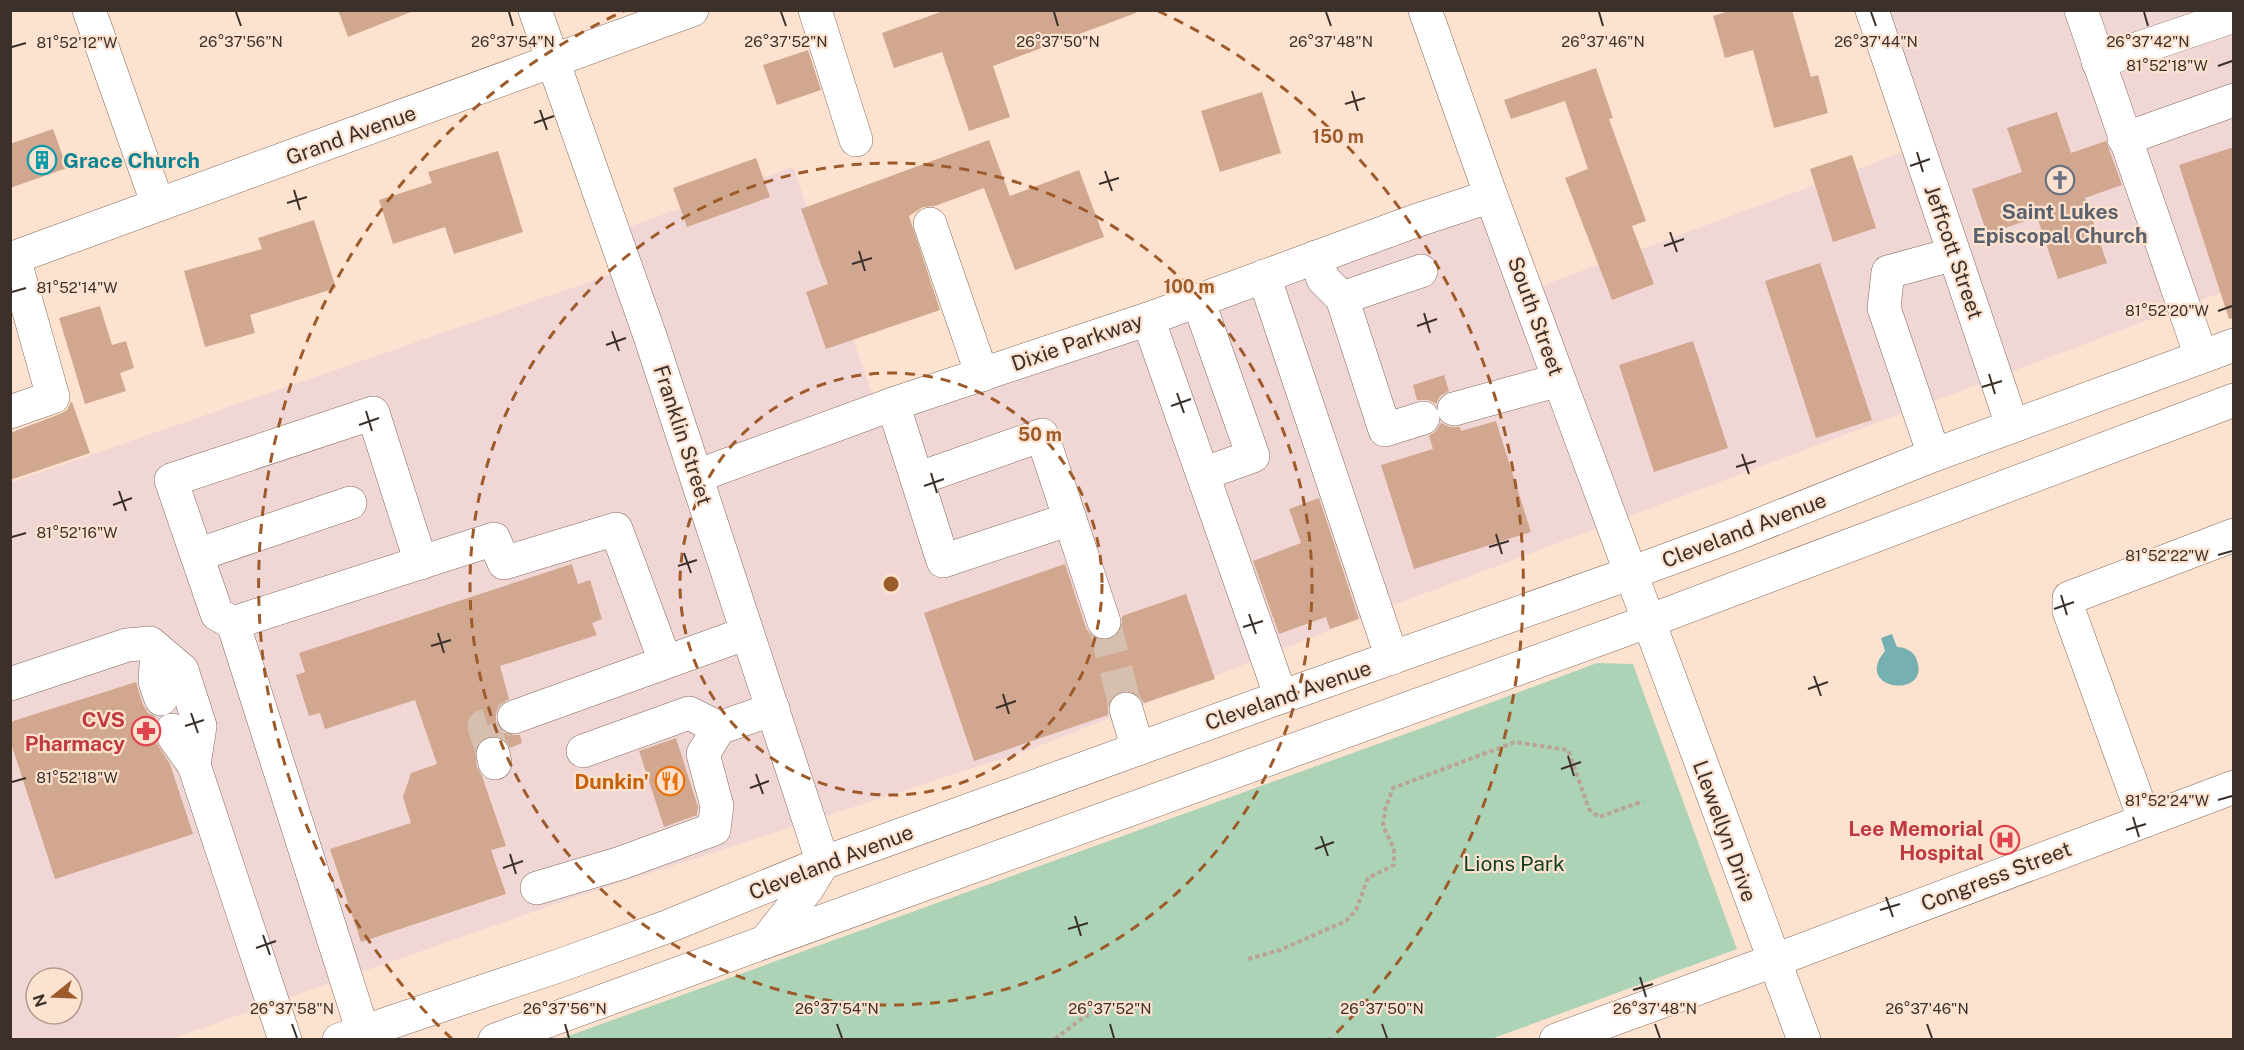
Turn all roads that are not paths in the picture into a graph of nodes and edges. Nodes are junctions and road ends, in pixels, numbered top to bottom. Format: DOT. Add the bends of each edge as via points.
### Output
graph roads {
  1 [pos="89,10"];
  2 [pos="535,10"];
  3 [pos="692,10"];
  4 [pos="815,10"];
  5 [pos="1425,10"];
  6 [pos="1872,10"];
  7 [pos="2081,10"];
  8 [pos="2234,16"];
  9 [pos="552,61"];
  10 [pos="2098,63"];
  11 [pos="2234,100"];
  12 [pos="2124,139"];
  13 [pos="856,140"];
  14 [pos="1491,196"];
  15 [pos="158,205"];
  16 [pos="930,224"];
  17 [pos="1954,254"];
  18 [pos="1316,257"];
  19 [pos="12,258"];
  20 [pos="1421,271"];
  21 [pos="1264,276"];
  22 [pos="1342,298"];
  23 [pos="1198,300"];
  24 [pos="1148,319"];
  25 [pos="2234,345"];
  26 [pos="2201,357"];
  27 [pos="982,375"];
  28 [pos="1559,380"];
  29 [pos="2234,400"];
  30 [pos="893,404"];
  31 [pos="1460,408"];
  32 [pos="10,412"];
  33 [pos="1423,418"];
  34 [pos="2012,425"];
  35 [pos="1934,455"];
  36 [pos="1203,474"];
  37 [pos="697,476"];
  38 [pos="917,479"];
  39 [pos="350,503"];
  40 [pos="1070,519"];
  41 [pos="2234,535"];
  42 [pos="196,555"];
  43 [pos="421,563"];
  44 [pos="1631,573"];
  45 [pos="1649,621"];
  46 [pos="1104,622"];
  47 [pos="233,623"];
  48 [pos="747,633"];
  49 [pos="157,649"];
  50 [pos="1392,658"];
  51 [pos="665,661"];
  52 [pos="10,684"];
  53 [pos="1281,697"];
  54 [pos="161,699"];
  55 [pos="773,709"];
  56 [pos="1126,709"];
  57 [pos="514,717"];
  58 [pos="719,728"];
  59 [pos="172,730"];
  60 [pos="1138,748"];
  61 [pos="583,751"];
  62 [pos="194,765"];
  63 [pos="2234,788"];
  64 [pos="2145,820"];
  65 [pos="823,863"];
  66 [pos="537,888"];
  67 [pos="765,942"];
  68 [pos="1773,961"];
  69 [pos="351,1036"];
  70 [pos="285,1040"];
  71 [pos="495,1040"];
  72 [pos="1556,1040"];
  73 [pos="1804,1040"];
  1 -- 15 [label="street"];
  2 -- 9 [label="street, Franklin Street"];
  3 -- 9 [label="street, Grand Avenue"];
  4 -- 13 [label="street"];
  5 -- 14 [label="street, South Street"];
  6 -- 17 [label="street, Jeffcott Street"];
  7 -- 10 [label="street"];
  8 -- 10 [label="street"];
  9 -- 15 [label="street, Grand Avenue"];
  9 -- 37 [label="street, Franklin Street"];
  10 -- 12 [label="street"];
  11 -- 12 [label="street"];
  12 -- 26 [label="street"];
  14 -- 18 [label="street, Dixie Parkway"];
  14 -- 28 [label="street, South Street"];
  15 -- 19 [label="street, Grand Avenue"];
  16 -- 27 [label="street"];
  17 -- 34 [label="street, Jeffcott Street"];
  17 -- 35 [label="street" via="1888,272 1884,308"];
  18 -- 21 [label="street, Dixie Parkway"];
  18 -- 22 [label="street" via="1323,279"];
  19 -- 32 [label="street" via="53,397"];
  20 -- 22 [label="street"];
  21 -- 23 [label="street, Dixie Parkway"];
  21 -- 50 [label="street"];
  22 -- 33 [label="street" via="1385,430"];
  23 -- 24 [label="street, Dixie Parkway"];
  23 -- 36 [label="street" via="1253,456"];
  24 -- 27 [label="street, Dixie Parkway"];
  24 -- 36 [label="street"];
  25 -- 26 [label="street, Cleveland Avenue"];
  26 -- 34 [label="street, Cleveland Avenue"];
  27 -- 30 [label="street, Dixie Parkway"];
  28 -- 31 [label="street"];
  28 -- 44 [label="street, South Street"];
  29 -- 45 [label="street"];
  30 -- 37 [label="street, Dixie Parkway"];
  30 -- 38 [label="street"];
  34 -- 35 [label="street, Cleveland Avenue"];
  35 -- 44 [label="street, Cleveland Avenue"];
  36 -- 53 [label="street"];
  37 -- 48 [label="street, Franklin Street"];
  38 -- 40 [label="street" via="943,561"];
  38 -- 40 [label="street" via="1042,435"];
  39 -- 42 [label="street"];
  40 -- 46 [label="street"];
  41 -- 64 [label="street" via="2069,598 2069,610"];
  42 -- 43 [label="street" via="171,480 373,413"];
  42 -- 47 [label="street" via="217,614"];
  43 -- 47 [label="street"];
  43 -- 51 [label="street" via="494,539 504,563 616,529"];
  44 -- 45 [label="street, South Street"];
  44 -- 50 [label="street, Cleveland Avenue"];
  45 -- 67 [label="street"];
  45 -- 68 [label="street, Llewellyn Drive"];
  47 -- 69 [label="street"];
  48 -- 51 [label="street"];
  48 -- 55 [label="street, Franklin Street"];
  49 -- 52 [label="street" via="150,643 128,645"];
  49 -- 54 [label="street" via="155,681"];
  49 -- 62 [label="street" via="182,670 200,726"];
  50 -- 53 [label="street, Cleveland Avenue"];
  51 -- 57 [label="street"];
  53 -- 60 [label="street, Cleveland Avenue"];
  55 -- 58 [label="street"];
  55 -- 65 [label="street, Franklin Street"];
  56 -- 60 [label="street"];
  58 -- 61 [label="street" via="689,713"];
  58 -- 66 [label="street" via="703,754 717,806 714,829"];
  59 -- 62 [label="street"];
  60 -- 65 [label="street, Cleveland Avenue"];
  62 -- 70 [label="street"];
  63 -- 64 [label="street, Congress Street"];
  64 -- 68 [label="street, Congress Street"];
  65 -- 67 [label="street"];
  65 -- 69 [label="street, Cleveland Avenue" via="626,941"];
  67 -- 71 [label="street"];
  68 -- 72 [label="street, Congress Street"];
  68 -- 73 [label="street, Llewellyn Drive"];
}
